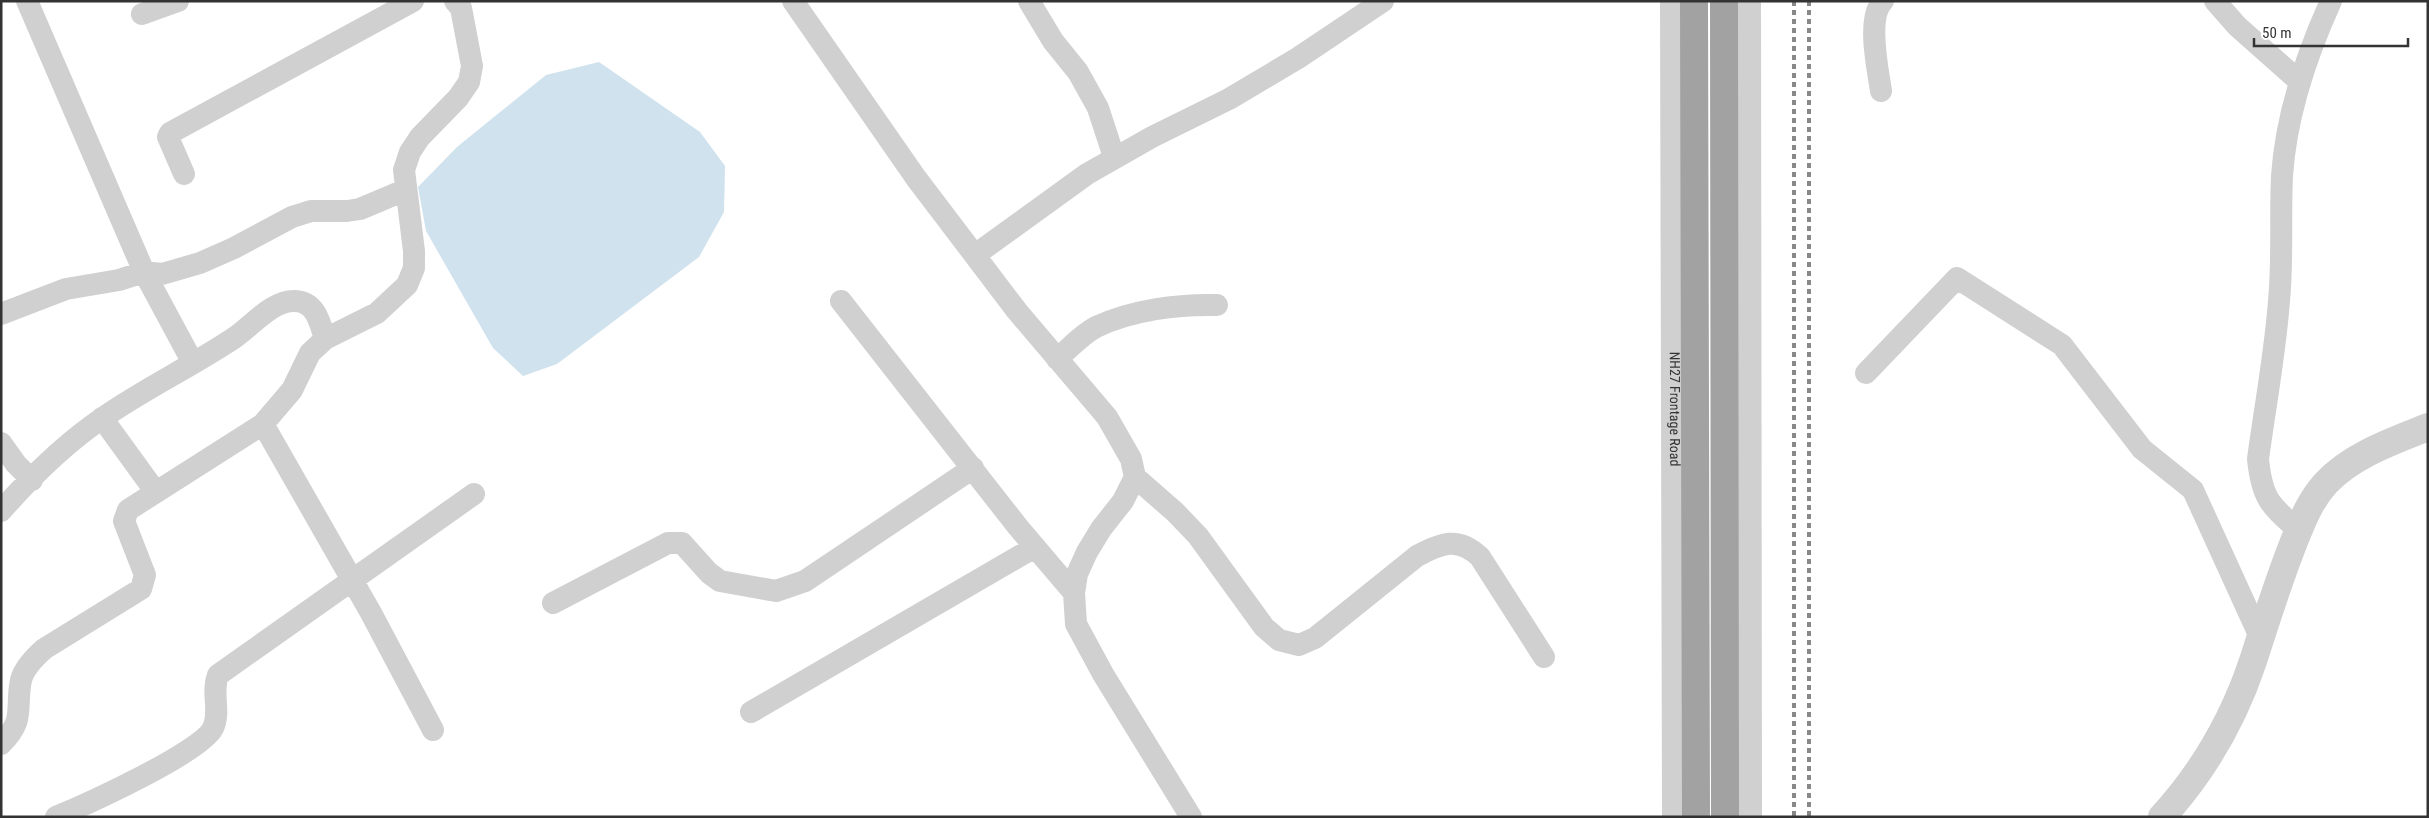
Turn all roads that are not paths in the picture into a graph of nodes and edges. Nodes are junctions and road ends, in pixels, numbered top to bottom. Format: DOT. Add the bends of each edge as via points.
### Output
graph roads {
  1 [pos="27,1"];
  2 [pos="178,1"];
  3 [pos="413,1"];
  4 [pos="793,1"];
  5 [pos="1030,1"];
  6 [pos="1383,1"];
  7 [pos="1674,1"];
  8 [pos="1694,1"];
  9 [pos="1724,1"];
  10 [pos="1748,1"];
  11 [pos="1883,1"];
  12 [pos="2215,1"];
  13 [pos="2331,1"];
  14 [pos="464,4"];
  15 [pos="142,14"];
  16 [pos="2299,82"];
  17 [pos="1881,91"];
  18 [pos="1114,157"];
  19 [pos="184,174"];
  20 [pos="405,190"];
  21 [pos="975,255"];
  22 [pos="144,272"];
  23 [pos="841,301"];
  24 [pos="1218,305"];
  25 [pos="1,314"];
  26 [pos="325,339"];
  27 [pos="1057,359"];
  28 [pos="193,363"];
  29 [pos="1866,373"];
  30 [pos="102,418"];
  31 [pos="263,424"];
  32 [pos="2428,426"];
  33 [pos="1,443"];
  34 [pos="973,468"];
  35 [pos="1135,477"];
  36 [pos="32,480"];
  37 [pos="154,492"];
  38 [pos="474,494"];
  39 [pos="4,506"];
  40 [pos="2299,531"];
  41 [pos="1035,547"];
  42 [pos="352,580"];
  43 [pos="1074,593"];
  44 [pos="553,603"];
  45 [pos="2260,637"];
  46 [pos="1544,656"];
  47 [pos="752,712"];
  48 [pos="433,730"];
  49 [pos="1,744"];
  50 [pos="56,817"];
  51 [pos="1192,817"];
  52 [pos="1676,817"];
  53 [pos="1696,817"];
  54 [pos="1725,817"];
  55 [pos="1748,817"];
  56 [pos="2162,817"];
  1 -- 22 [label="street"];
  2 -- 15 [label="street"];
  3 -- 19 [label="street" via="170,132 168,137"];
  4 -- 21 [label="street" via="891,145"];
  5 -- 18 [label="street" via="1098,108"];
  6 -- 18 [label="street" via="1229,100"];
  7 -- 52 [label="street, NH27 Frontage Road"];
  8 -- 53 [label="highway"];
  9 -- 54 [label="highway"];
  10 -- 55 [label="street"];
  11 -- 17 [label="street" via="1873,30"];
  12 -- 16 [label="street" via="2237,26"];
  13 -- 16 [label="street"];
  14 -- 20 [label="street" via="472,66 469,82 410,152 404,170"];
  16 -- 40 [label="street" via="2282,175 2279,302 2258,459 2260,484 2270,505"];
  18 -- 21 [label="street"];
  20 -- 22 [label="street" via="360,209 311,211 292,217 200,263 162,274"];
  20 -- 26 [label="street" via="414,251 414,268 407,285 377,313"];
  21 -- 27 [label="street"];
  22 -- 25 [label="street" via="66,289"];
  22 -- 28 [label="street"];
  23 -- 34 [label="street"];
  24 -- 27 [label="street" via="1169,308 1110,322 1081,337"];
  26 -- 28 [label="street" via="318,316 309,306 295,301 279,305"];
  26 -- 31 [label="street" via="310,353 292,390"];
  27 -- 35 [label="street" via="1120,436"];
  28 -- 30 [label="street"];
  29 -- 45 [label="street" via="1957,278 2062,345 2142,449 2193,490"];
  30 -- 36 [label="street"];
  30 -- 37 [label="street"];
  31 -- 37 [label="street"];
  31 -- 42 [label="street"];
  32 -- 40 [label="street" via="2372,450 2338,472 2314,496"];
  33 -- 36 [label="street"];
  34 -- 41 [label="street"];
  34 -- 44 [label="street" via="805,582 790,588 776,591 720,581 682,543 668,543"];
  35 -- 43 [label="street" via="1123,501 1087,552 1077,574"];
  35 -- 46 [label="street" via="1198,536 1264,627 1278,640 1299,645 1315,638 1417,556 1436,546 1452,544 1468,546 1480,557"];
  36 -- 39 [label="street"];
  37 -- 49 [label="street" via="128,510 124,521 145,575 141,589 44,649 31,662 22,678 19,718 12,734"];
  38 -- 42 [label="street"];
  40 -- 45 [label="street" via="2276,586"];
  41 -- 43 [label="street"];
  41 -- 47 [label="street"];
  42 -- 48 [label="street"];
  42 -- 50 [label="street" via="218,675 214,686 217,716 213,729 204,740 170,761"];
  43 -- 51 [label="street" via="1076,624 1088,649"];
  45 -- 56 [label="street" via="2231,717 2198,771"];
}
